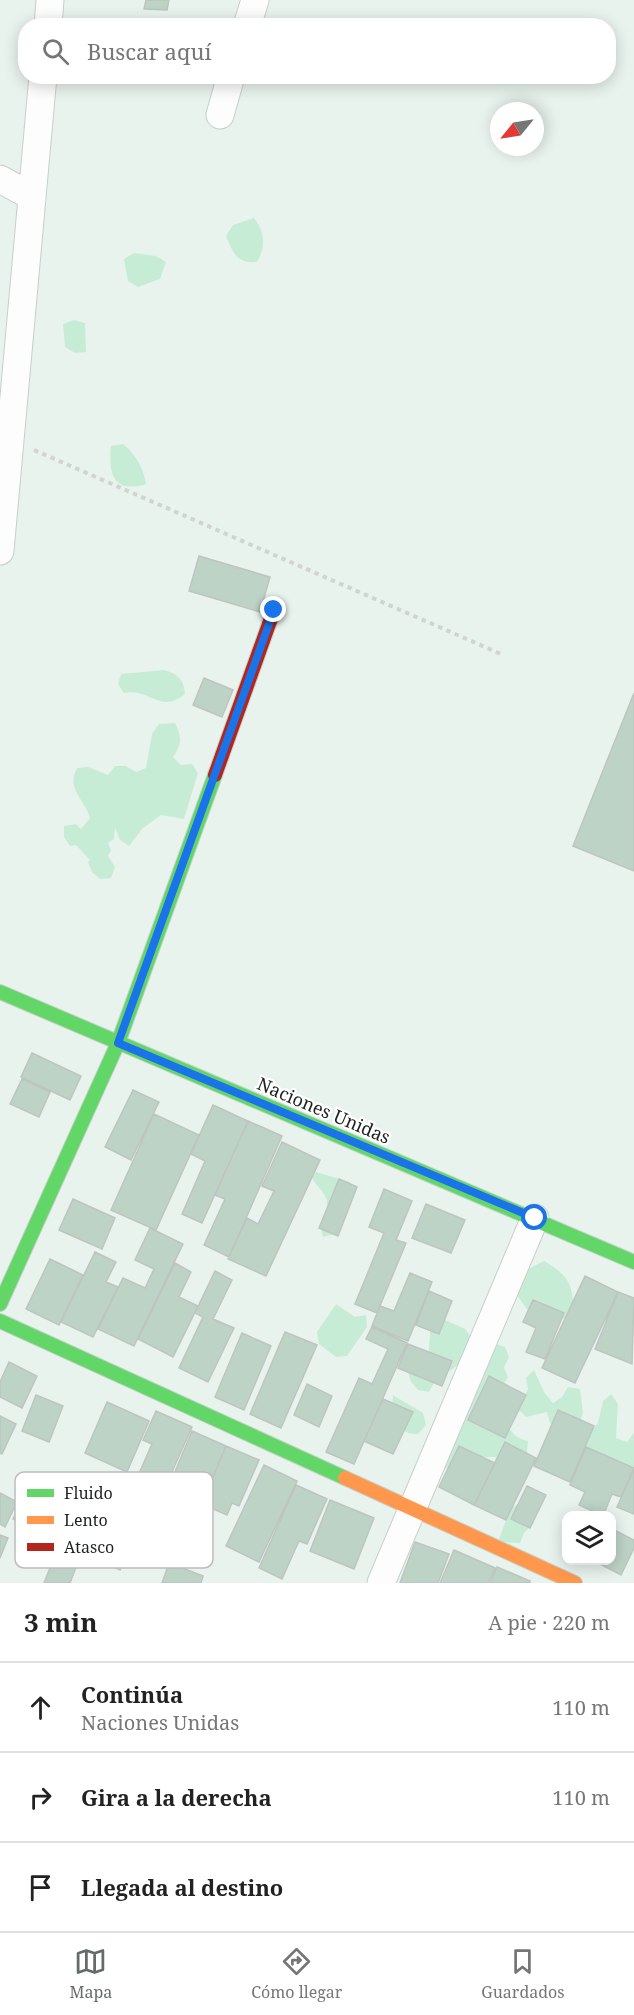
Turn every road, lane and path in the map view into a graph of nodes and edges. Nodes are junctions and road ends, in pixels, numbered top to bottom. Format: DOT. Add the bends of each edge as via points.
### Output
graph roads {
  1 [pos="50,0"];
  2 [pos="255,0"];
  3 [pos="49,18"];
  4 [pos="249,18"];
  5 [pos="42,84"];
  6 [pos="229,84"];
  7 [pos="220,115"];
  8 [pos="0,179"];
  9 [pos="31,196"];
  10 [pos="9,440"];
  11 [pos="0,551"];
  12 [pos="274,610"];
  13 [pos="501,654"];
  14 [pos="0,992"];
  15 [pos="118,1043"];
  16 [pos="535,1218"];
  17 [pos="634,1262"];
  18 [pos="0,1304"];
  19 [pos="0,1321"];
  20 [pos="414,1508"];
  21 [pos="381,1583"];
  22 [pos="575,1583"];
  1 -- 3 [label="street"];
  2 -- 4 [label="street"];
  5 -- 9 [label="street"];
  6 -- 7 [label="street"];
  8 -- 9 [label="street"];
  9 -- 10 [label="street"];
  10 -- 11 [label="street"];
  10 -- 13 [label="path"];
  12 -- 15 [label="street"];
  14 -- 15 [label="street, Naciones Unidas"];
  15 -- 16 [label="street, Naciones Unidas"];
  15 -- 18 [label="street"];
  16 -- 17 [label="street, Naciones Unidas"];
  16 -- 20 [label="street"];
  19 -- 20 [label="street"];
  20 -- 21 [label="street"];
  20 -- 22 [label="street"];
}
